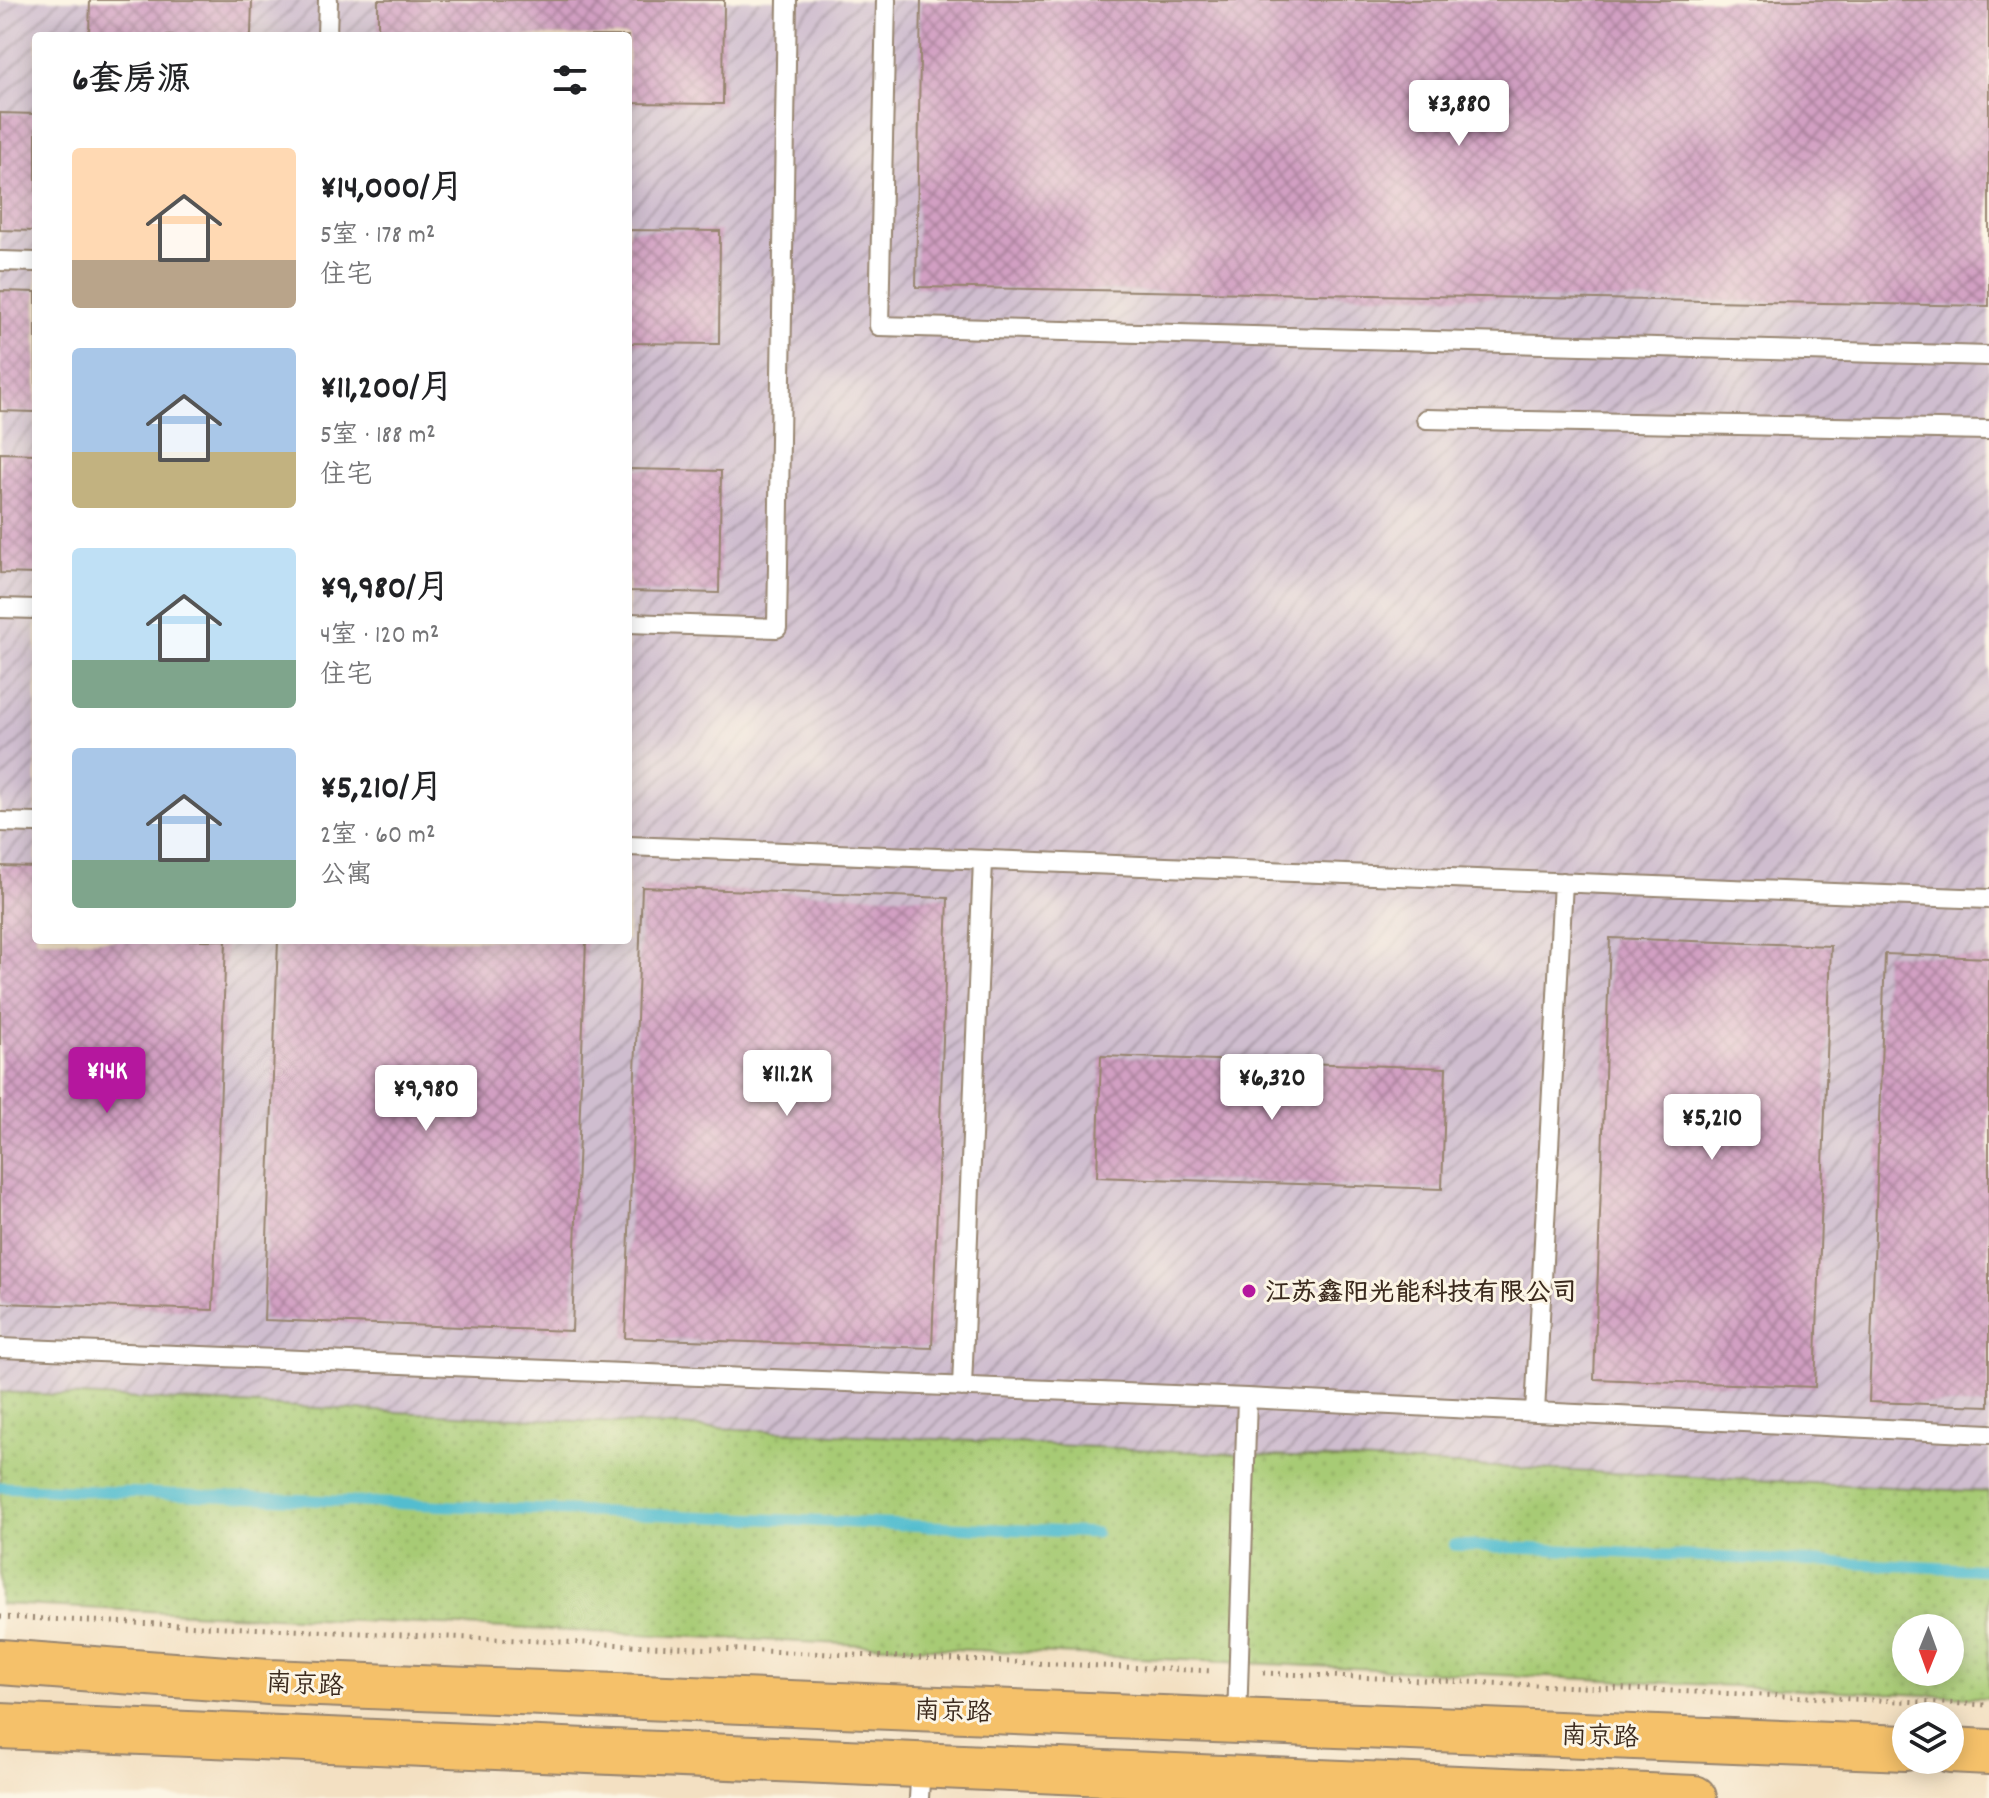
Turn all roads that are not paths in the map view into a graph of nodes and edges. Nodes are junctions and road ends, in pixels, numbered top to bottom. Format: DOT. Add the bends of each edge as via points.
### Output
graph roads {
  1 [pos="328,0"];
  2 [pos="787,0"];
  3 [pos="886,0"];
  4 [pos="327,32"];
  5 [pos="0,261"];
  6 [pos="32,262"];
  7 [pos="1989,356"];
  8 [pos="1426,419"];
  9 [pos="1989,430"];
  10 [pos="0,608"];
  11 [pos="32,609"];
  12 [pos="632,623"];
  13 [pos="0,822"];
  14 [pos="32,823"];
  15 [pos="632,846"];
  16 [pos="983,860"];
  17 [pos="1563,882"];
  18 [pos="1989,899"];
  19 [pos="0,1348"];
  20 [pos="962,1387"];
  21 [pos="1247,1398"];
  22 [pos="1535,1412"];
  23 [pos="1989,1434"];
  24 [pos="0,1662"];
  25 [pos="1237,1721"];
  26 [pos="0,1726"];
  27 [pos="1892,1747"];
  28 [pos="1964,1751"];
  29 [pos="1989,1752"];
  30 [pos="920,1782"];
  31 [pos="1694,1798"];
  1 -- 4 [label="lane"];
  2 -- 12 [label="lane" via="777,628"];
  3 -- 7 [label="lane" via="879,326"];
  5 -- 6 [label="lane"];
  8 -- 9 [label="lane"];
  10 -- 11 [label="lane"];
  13 -- 14 [label="lane"];
  15 -- 16 [label="lane"];
  16 -- 17 [label="lane"];
  16 -- 20 [label="lane"];
  17 -- 18 [label="lane"];
  17 -- 22 [label="lane"];
  19 -- 20 [label="lane"];
  20 -- 21 [label="lane"];
  21 -- 22 [label="lane"];
  21 -- 25 [label="lane"];
  22 -- 23 [label="lane"];
  24 -- 25 [label="main road, 南京路" via="269,1682"];
  25 -- 27 [label="main road, 南京路"];
  26 -- 30 [label="main road"];
  28 -- 29 [label="main road"];
  30 -- 31 [label="main road"];
}
